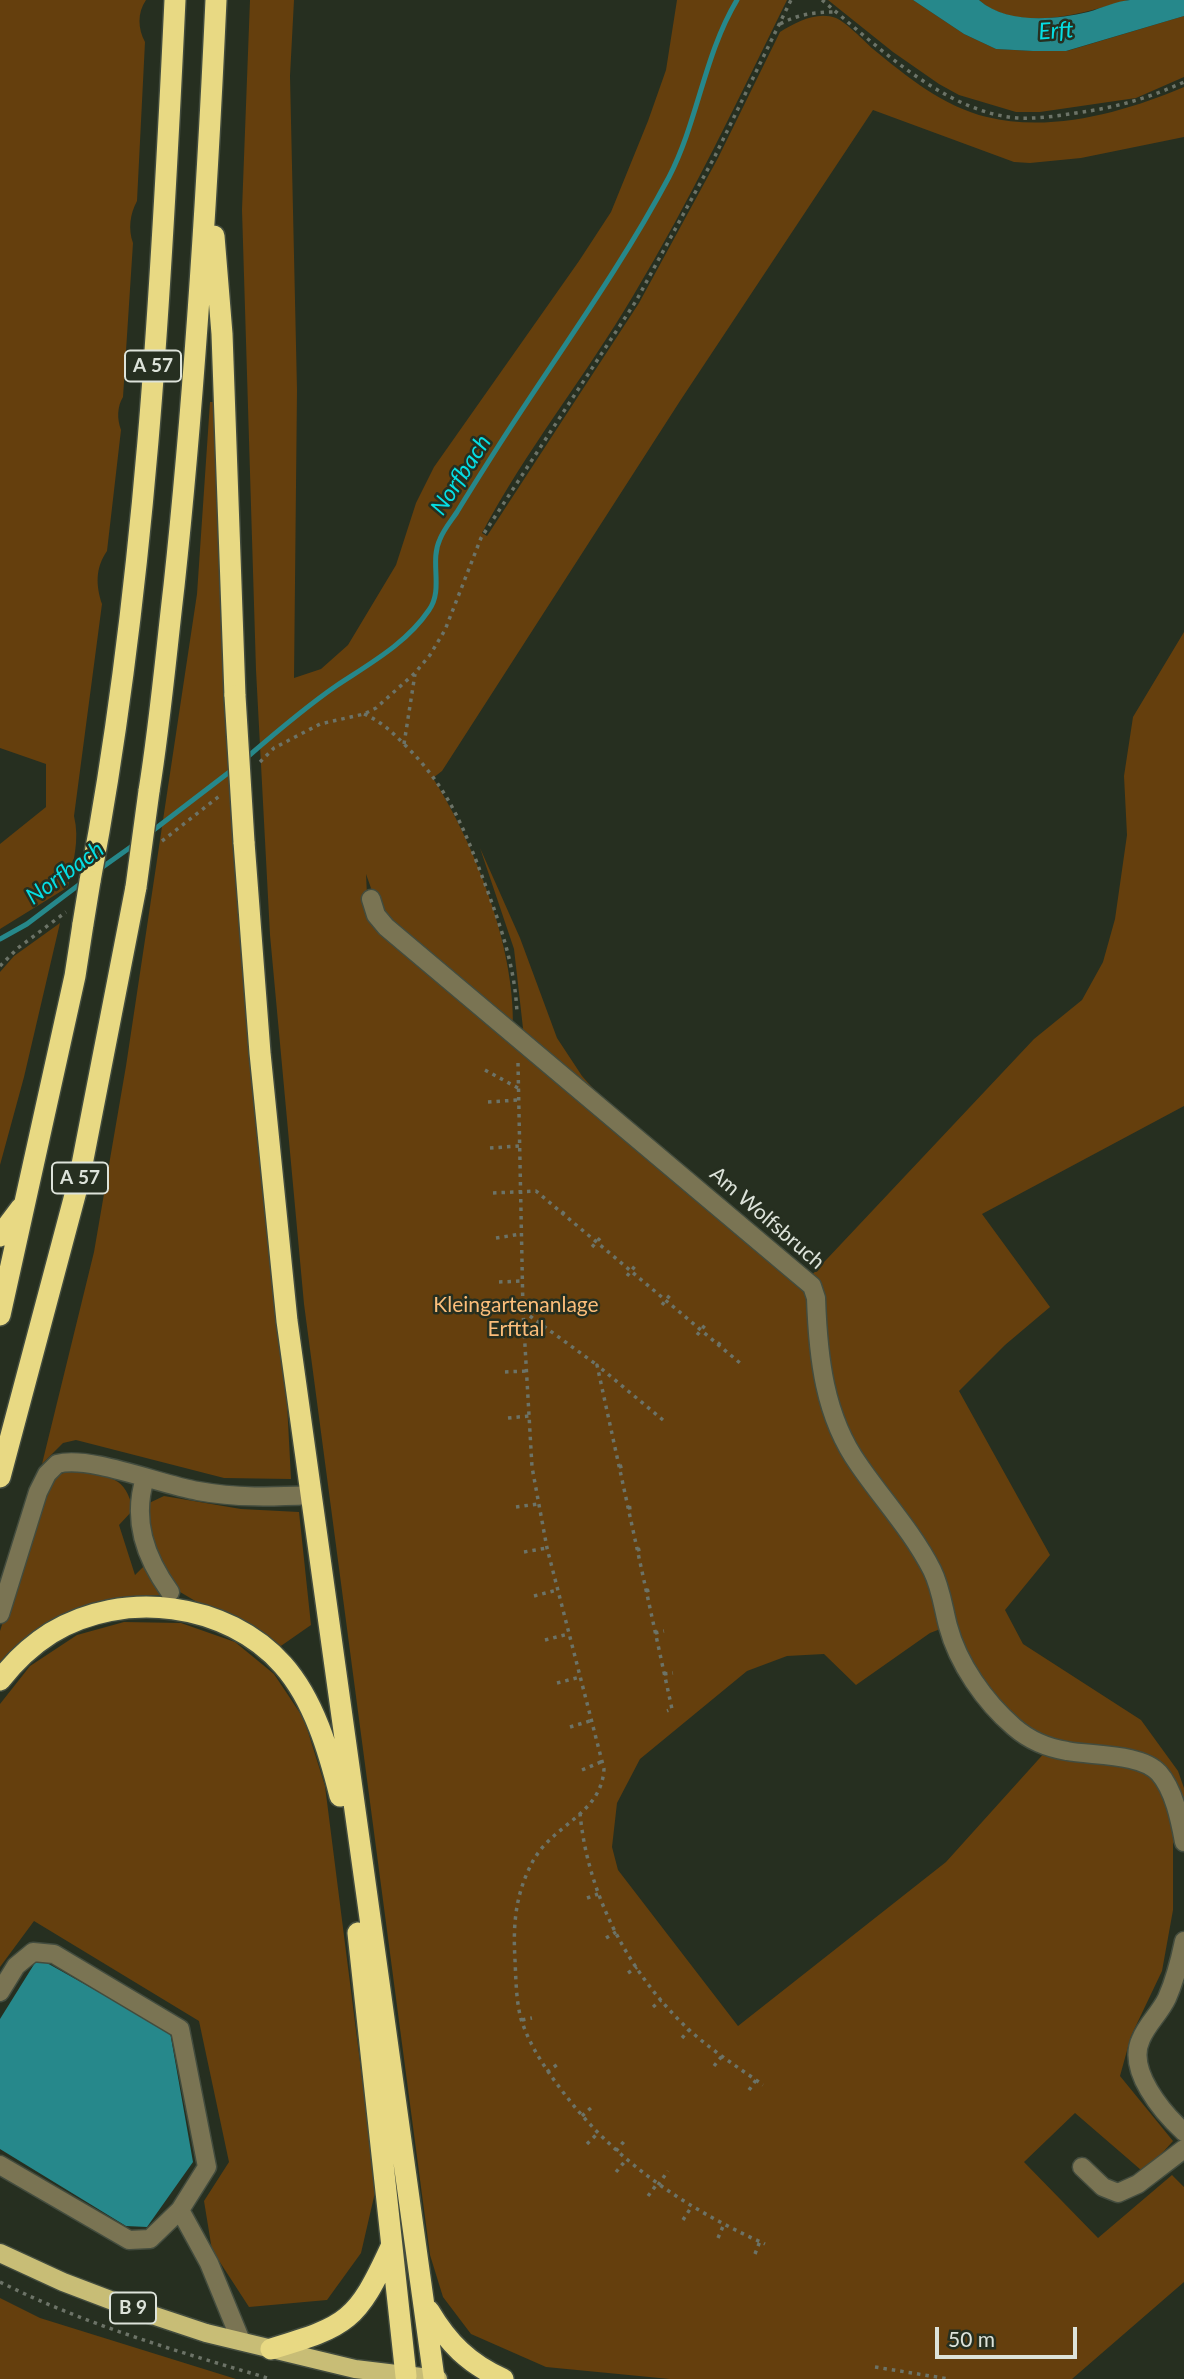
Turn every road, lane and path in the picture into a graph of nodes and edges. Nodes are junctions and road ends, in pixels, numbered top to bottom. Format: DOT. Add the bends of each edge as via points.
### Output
graph roads {
  1 [pos="175,0"];
  2 [pos="216,0"];
  3 [pos="791,0"];
  4 [pos="822,0"];
  5 [pos="836,12"];
  6 [pos="779,25"];
  7 [pos="1184,82"];
  8 [pos="208,167"];
  9 [pos="415,673"];
  10 [pos="364,714"];
  11 [pos="404,744"];
  12 [pos="258,764"];
  13 [pos="227,789"];
  14 [pos="159,844"];
  15 [pos="371,899"];
  16 [pos="78,916"];
  17 [pos="0,966"];
  18 [pos="519,1038"];
  19 [pos="485,1070"];
  20 [pos="518,1088"];
  21 [pos="518,1100"];
  22 [pos="488,1102"];
  23 [pos="519,1146"];
  24 [pos="490,1147"];
  25 [pos="519,1191"];
  26 [pos="493,1194"];
  27 [pos="27,1200"];
  28 [pos="566,1208"];
  29 [pos="562,1214"];
  30 [pos="521,1234"];
  31 [pos="0,1236"];
  32 [pos="601,1237"];
  33 [pos="496,1238"];
  34 [pos="596,1242"];
  35 [pos="593,1247"];
  36 [pos="635,1266"];
  37 [pos="631,1271"];
  38 [pos="627,1276"];
  39 [pos="522,1281"];
  40 [pos="499,1282"];
  41 [pos="670,1295"];
  42 [pos="666,1301"];
  43 [pos="662,1305"];
  44 [pos="523,1311"];
  45 [pos="0,1315"];
  46 [pos="705,1324"];
  47 [pos="524,1326"];
  48 [pos="502,1327"];
  49 [pos="701,1330"];
  50 [pos="697,1335"];
  51 [pos="723,1339"];
  52 [pos="718,1345"];
  53 [pos="740,1363"];
  54 [pos="597,1365"];
  55 [pos="526,1371"];
  56 [pos="505,1373"];
  57 [pos="529,1416"];
  58 [pos="508,1418"];
  59 [pos="663,1420"];
  60 [pos="618,1461"];
  61 [pos="611,1462"];
  62 [pos="626,1465"];
  63 [pos="619,1466"];
  64 [pos="0,1477"];
  65 [pos="145,1478"];
  66 [pos="311,1495"];
  67 [pos="627,1502"];
  68 [pos="621,1503"];
  69 [pos="538,1504"];
  70 [pos="516,1507"];
  71 [pos="636,1507"];
  72 [pos="628,1508"];
  73 [pos="636,1544"];
  74 [pos="630,1545"];
  75 [pos="547,1548"];
  76 [pos="645,1548"];
  77 [pos="637,1550"];
  78 [pos="524,1552"];
  79 [pos="645,1585"];
  80 [pos="639,1586"];
  81 [pos="654,1589"];
  82 [pos="557,1590"];
  83 [pos="646,1591"];
  84 [pos="170,1592"];
  85 [pos="534,1596"];
  86 [pos="0,1614"];
  87 [pos="654,1627"];
  88 [pos="648,1628"];
  89 [pos="664,1631"];
  90 [pos="568,1633"];
  91 [pos="655,1633"];
  92 [pos="545,1640"];
  93 [pos="673,1672"];
  94 [pos="664,1674"];
  95 [pos="580,1677"];
  96 [pos="0,1680"];
  97 [pos="557,1683"];
  98 [pos="667,1710"];
  99 [pos="593,1720"];
  100 [pos="570,1727"];
  101 [pos="603,1761"];
  102 [pos="582,1770"];
  103 [pos="580,1813"];
  104 [pos="1184,1842"];
  105 [pos="598,1894"];
  106 [pos="587,1898"];
  107 [pos="616,1932"];
  108 [pos="606,1938"];
  109 [pos="1184,1941"];
  110 [pos="638,1967"];
  111 [pos="628,1973"];
  112 [pos="0,1992"];
  113 [pos="661,2000"];
  114 [pos="653,2007"];
  115 [pos="532,2018"];
  116 [pos="522,2020"];
  117 [pos="690,2030"];
  118 [pos="682,2038"];
  119 [pos="722,2056"];
  120 [pos="558,2064"];
  121 [pos="714,2066"];
  122 [pos="547,2072"];
  123 [pos="756,2080"];
  124 [pos="763,2085"];
  125 [pos="749,2090"];
  126 [pos="593,2106"];
  127 [pos="582,2116"];
  128 [pos="1184,2132"];
  129 [pos="598,2133"];
  130 [pos="626,2139"];
  131 [pos="587,2144"];
  132 [pos="1184,2149"];
  133 [pos="616,2151"];
  134 [pos="626,2160"];
  135 [pos="0,2165"];
  136 [pos="1082,2167"];
  137 [pos="668,2171"];
  138 [pos="616,2172"];
  139 [pos="658,2184"];
  140 [pos="649,2196"];
  141 [pos="692,2206"];
  142 [pos="180,2210"];
  143 [pos="683,2220"];
  144 [pos="724,2224"];
  145 [pos="718,2238"];
  146 [pos="392,2245"];
  147 [pos="0,2253"];
  148 [pos="755,2254"];
  149 [pos="0,2282"];
  150 [pos="424,2304"];
  151 [pos="241,2342"];
  152 [pos="271,2349"];
  153 [pos="875,2367"];
  154 [pos="406,2378"];
  155 [pos="271,2379"];
  156 [pos="435,2379"];
  157 [pos="503,2379"];
  158 [pos="949,2379"];
  1 -- 16 [label="highway, A 57, bridge" via="147,458 116,731 100,828"];
  2 -- 8 [label="highway, A 57"];
  3 -- 6 [label="path"];
  4 -- 5 [label="path"];
  5 -- 6 [label="path" via="813,12"];
  5 -- 7 [label="path" via="934,88 973,107 1016,118 1118,106"];
  6 -- 9 [label="path" via="636,301 481,538 445,630"];
  8 -- 64 [label="highway, A 57, bridge" via="187,460 136,887 79,1180"];
  8 -- 66 [label="highway, bridge" via="222,334 244,842 272,1187"];
  9 -- 10 [label="path"];
  9 -- 11 [label="path"];
  10 -- 11 [label="path" via="382,722"];
  10 -- 12 [label="path" via="320,723 274,748"];
  11 -- 18 [label="path" via="441,785 474,855 510,958"];
  13 -- 14 [label="path"];
  15 -- 18 [label="lane, Am Wolfsbruch" via="386,927"];
  16 -- 17 [label="path" via="18,948"];
  16 -- 27 [label="highway, A 57" via="75,976"];
  18 -- 20 [label="path"];
  18 -- 104 [label="lane, Am Wolfsbruch" via="812,1286 822,1371 834,1418 859,1465 931,1569 949,1628 974,1681 1028,1738 1066,1751 1143,1762 1157,1771 1171,1796"];
  19 -- 20 [label="path"];
  20 -- 21 [label="path"];
  21 -- 22 [label="path"];
  21 -- 23 [label="path"];
  23 -- 24 [label="path"];
  23 -- 25 [label="path"];
  25 -- 26 [label="path"];
  25 -- 29 [label="path" via="536,1191"];
  25 -- 30 [label="path"];
  27 -- 31 [label="highway"];
  27 -- 45 [label="highway, A 57"];
  28 -- 29 [label="path"];
  29 -- 34 [label="path"];
  30 -- 33 [label="path"];
  30 -- 39 [label="path"];
  32 -- 34 [label="path"];
  34 -- 35 [label="path"];
  34 -- 37 [label="path"];
  36 -- 37 [label="path"];
  37 -- 38 [label="path"];
  37 -- 42 [label="path"];
  39 -- 40 [label="path"];
  39 -- 44 [label="path"];
  41 -- 42 [label="path"];
  42 -- 43 [label="path"];
  42 -- 49 [label="path"];
  44 -- 47 [label="path"];
  44 -- 54 [label="path"];
  46 -- 49 [label="path"];
  47 -- 48 [label="path"];
  47 -- 55 [label="path"];
  49 -- 50 [label="path"];
  49 -- 52 [label="path"];
  51 -- 52 [label="path"];
  52 -- 53 [label="path"];
  54 -- 59 [label="path"];
  54 -- 60 [label="path"];
  55 -- 56 [label="path"];
  55 -- 57 [label="path"];
  57 -- 58 [label="path"];
  57 -- 69 [label="path"];
  60 -- 61 [label="path"];
  60 -- 63 [label="path"];
  62 -- 63 [label="path"];
  63 -- 67 [label="path"];
  65 -- 66 [label="lane" via="240,1497"];
  65 -- 84 [label="lane" via="139,1522 146,1549"];
  65 -- 86 [label="lane" via="79,1461 57,1464 38,1492"];
  66 -- 150 [label="highway"];
  67 -- 68 [label="path"];
  67 -- 72 [label="path"];
  69 -- 70 [label="path"];
  69 -- 75 [label="path"];
  71 -- 72 [label="path"];
  72 -- 73 [label="path"];
  73 -- 74 [label="path"];
  73 -- 77 [label="path"];
  75 -- 78 [label="path"];
  75 -- 82 [label="path"];
  76 -- 77 [label="path"];
  77 -- 79 [label="path"];
  79 -- 80 [label="path"];
  79 -- 83 [label="path"];
  81 -- 83 [label="path"];
  82 -- 85 [label="path"];
  82 -- 90 [label="path"];
  83 -- 87 [label="path"];
  87 -- 88 [label="path"];
  87 -- 91 [label="path"];
  89 -- 91 [label="path"];
  90 -- 92 [label="path"];
  90 -- 95 [label="path"];
  91 -- 94 [label="path"];
  93 -- 94 [label="path"];
  94 -- 98 [label="path" via="672,1709"];
  95 -- 97 [label="path"];
  95 -- 99 [label="path"];
  96 -- 146 [label="highway" via="51,1633 92,1615 143,1607 200,1614 244,1633 283,1665 298,1685 331,1761 342,1807"];
  99 -- 100 [label="path"];
  99 -- 101 [label="path"];
  101 -- 102 [label="path"];
  101 -- 103 [label="path" via="600,1789"];
  103 -- 105 [label="path" via="587,1864"];
  103 -- 116 [label="path" via="545,1842 528,1869 519,1896 514,1944"];
  105 -- 106 [label="path"];
  105 -- 107 [label="path"];
  107 -- 108 [label="path"];
  107 -- 110 [label="path"];
  109 -- 128 [label="lane" via="1167,1999 1140,2040 1138,2059 1153,2095"];
  110 -- 111 [label="path"];
  110 -- 113 [label="path"];
  112 -- 142 [label="lane" via="16,1966 33,1952 54,1954 180,2029 206,2167"];
  113 -- 114 [label="path"];
  113 -- 117 [label="path"];
  115 -- 116 [label="path"];
  116 -- 122 [label="path"];
  117 -- 118 [label="path"];
  117 -- 119 [label="path"];
  119 -- 121 [label="path"];
  119 -- 123 [label="path"];
  120 -- 122 [label="path"];
  122 -- 127 [label="path"];
  123 -- 124 [label="path"];
  123 -- 125 [label="path"];
  126 -- 127 [label="path"];
  127 -- 129 [label="path"];
  129 -- 131 [label="path"];
  129 -- 133 [label="path"];
  130 -- 133 [label="path"];
  132 -- 136 [label="lane" via="1138,2184 1118,2193 1103,2187"];
  133 -- 134 [label="path"];
  134 -- 138 [label="path"];
  134 -- 139 [label="path"];
  135 -- 142 [label="lane" via="129,2240 150,2239"];
  137 -- 139 [label="path"];
  139 -- 140 [label="path"];
  139 -- 141 [label="path"];
  141 -- 143 [label="path"];
  141 -- 144 [label="path"];
  142 -- 151 [label="lane" via="209,2263"];
  144 -- 145 [label="path"];
  144 -- 148 [label="path" via="763,2243"];
  146 -- 152 [label="highway" via="368,2295 348,2317 327,2331"];
  146 -- 154 [label="highway"];
  147 -- 151 [label="main road, B 9" via="134,2309"];
  149 -- 155 [label="path" via="156,2345"];
  150 -- 156 [label="highway"];
  150 -- 157 [label="highway" via="455,2349"];
  151 -- 152 [label="main road, B 9"];
  152 -- 154 [label="main road, B 9"];
  153 -- 158 [label="path"];
  154 -- 156 [label="main road, B 9"];
}
